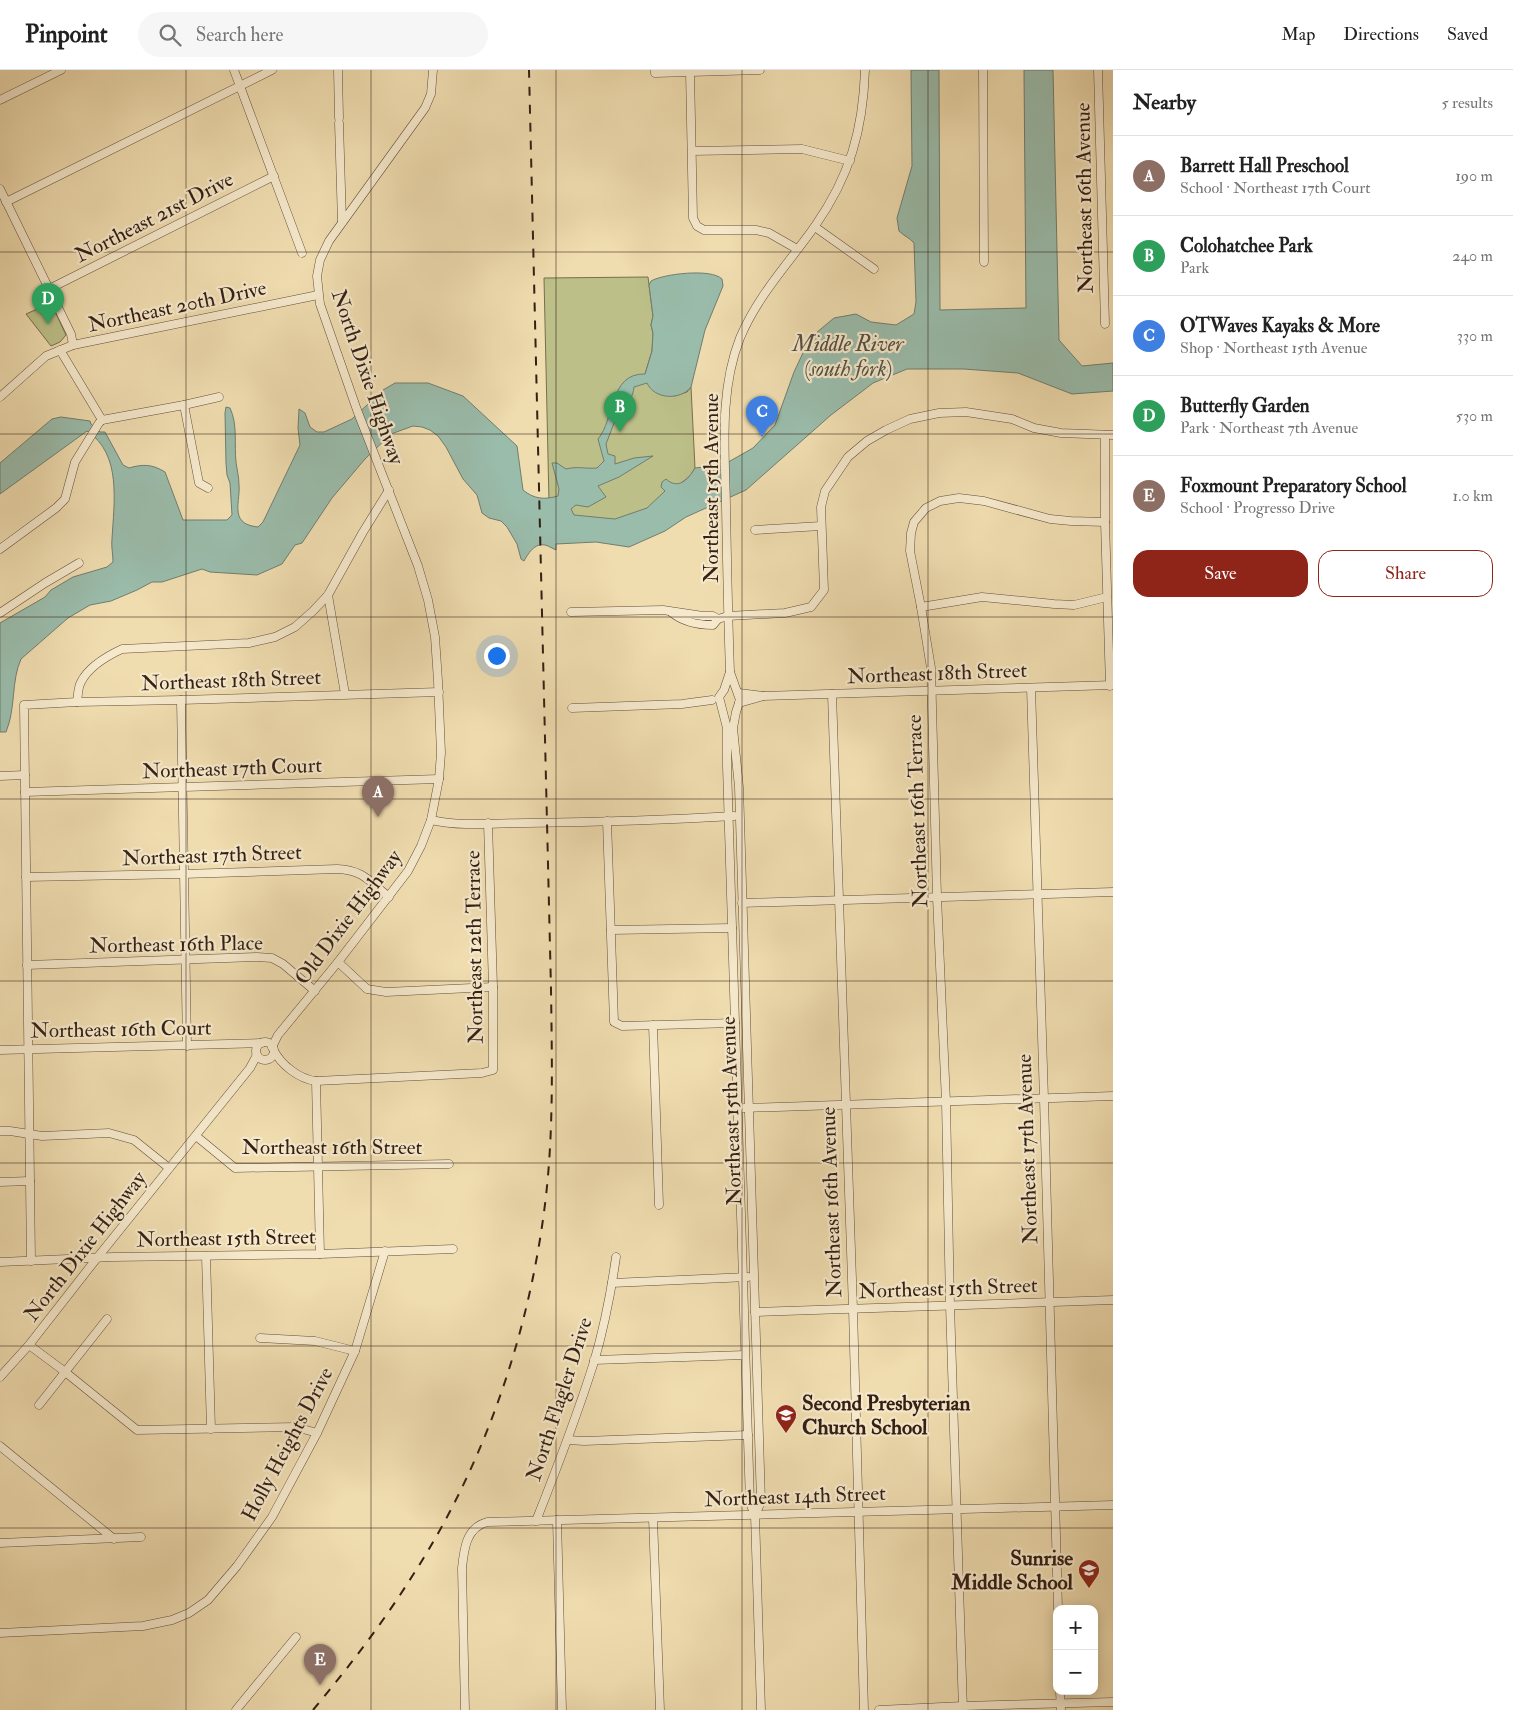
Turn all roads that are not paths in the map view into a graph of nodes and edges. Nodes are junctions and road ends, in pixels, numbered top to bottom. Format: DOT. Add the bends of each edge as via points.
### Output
graph roads {
  1 [pos="61,70"];
  2 [pos="234,70"];
  3 [pos="272,70"];
  4 [pos="338,70"];
  5 [pos="433,70"];
  6 [pos="760,70"];
  7 [pos="865,70"];
  8 [pos="983,70"];
  9 [pos="1098,70"];
  10 [pos="655,71"];
  11 [pos="690,71"];
  12 [pos="240,86"];
  13 [pos="0,100"];
  14 [pos="692,151"];
  15 [pos="850,161"];
  16 [pos="274,176"];
  17 [pos="0,189"];
  18 [pos="6,202"];
  19 [pos="342,222"];
  20 [pos="814,227"];
  21 [pos="797,249"];
  22 [pos="302,253"];
  23 [pos="984,262"];
  24 [pos="874,269"];
  25 [pos="49,289"];
  26 [pos="318,295"];
  27 [pos="1105,324"];
  28 [pos="73,345"];
  29 [pos="60,350"];
  30 [pos="0,397"];
  31 [pos="219,397"];
  32 [pos="184,405"];
  33 [pos="102,420"];
  34 [pos="1109,435"];
  35 [pos="208,488"];
  36 [pos="389,490"];
  37 [pos="1106,522"];
  38 [pos="821,526"];
  39 [pos="755,530"];
  40 [pos="0,549"];
  41 [pos="79,563"];
  42 [pos="328,595"];
  43 [pos="1108,597"];
  44 [pos="921,607"];
  45 [pos="571,612"];
  46 [pos="0,613"];
  47 [pos="728,616"];
  48 [pos="730,672"];
  49 [pos="1111,685"];
  50 [pos="1031,688"];
  51 [pos="723,691"];
  52 [pos="932,691"];
  53 [pos="438,692"];
  54 [pos="738,692"];
  55 [pos="345,694"];
  56 [pos="832,694"];
  57 [pos="763,696"];
  58 [pos="181,700"];
  59 [pos="712,700"];
  60 [pos="77,702"];
  61 [pos="722,704"];
  62 [pos="738,704"];
  63 [pos="572,708"];
  64 [pos="0,776"];
  65 [pos="25,776"];
  66 [pos="440,779"];
  67 [pos="181,787"];
  68 [pos="25,792"];
  69 [pos="728,816"];
  70 [pos="740,816"];
  71 [pos="431,820"];
  72 [pos="607,821"];
  73 [pos="488,823"];
  74 [pos="183,874"];
  75 [pos="26,877"];
  76 [pos="1113,892"];
  77 [pos="1036,895"];
  78 [pos="389,897"];
  79 [pos="937,897"];
  80 [pos="839,900"];
  81 [pos="742,903"];
  82 [pos="732,928"];
  83 [pos="611,930"];
  84 [pos="185,960"];
  85 [pos="338,962"];
  86 [pos="27,965"];
  87 [pos="493,987"];
  88 [pos="315,991"];
  89 [pos="735,1023"];
  90 [pos="653,1025"];
  91 [pos="278,1035"];
  92 [pos="263,1042"];
  93 [pos="244,1044"];
  94 [pos="187,1046"];
  95 [pos="273,1048"];
  96 [pos="29,1049"];
  97 [pos="0,1050"];
  98 [pos="262,1056"];
  99 [pos="282,1062"];
  100 [pos="493,1070"];
  101 [pos="316,1081"];
  102 [pos="1113,1096"];
  103 [pos="1044,1099"];
  104 [pos="946,1102"];
  105 [pos="845,1105"];
  106 [pos="737,1108"];
  107 [pos="748,1108"];
  108 [pos="0,1131"];
  109 [pos="30,1134"];
  110 [pos="196,1136"];
  111 [pos="449,1164"];
  112 [pos="319,1167"];
  113 [pos="169,1168"];
  114 [pos="0,1182"];
  115 [pos="30,1182"];
  116 [pos="659,1205"];
  117 [pos="453,1249"];
  118 [pos="385,1252"];
  119 [pos="320,1254"];
  120 [pos="206,1256"];
  121 [pos="616,1257"];
  122 [pos="97,1258"];
  123 [pos="31,1261"];
  124 [pos="0,1262"];
  125 [pos="754,1277"];
  126 [pos="743,1278"];
  127 [pos="612,1282"];
  128 [pos="1113,1300"];
  129 [pos="1049,1302"];
  130 [pos="950,1305"];
  131 [pos="853,1309"];
  132 [pos="755,1312"];
  133 [pos="107,1319"];
  134 [pos="260,1338"];
  135 [pos="29,1345"];
  136 [pos="355,1351"];
  137 [pos="745,1355"];
  138 [pos="594,1360"];
  139 [pos="64,1371"];
  140 [pos="0,1377"];
  141 [pos="39,1405"];
  142 [pos="211,1429"];
  143 [pos="317,1433"];
  144 [pos="748,1435"];
  145 [pos="568,1440"];
  146 [pos="0,1446"];
  147 [pos="1113,1505"];
  148 [pos="1055,1506"];
  149 [pos="958,1509"];
  150 [pos="858,1512"];
  151 [pos="755,1515"];
  152 [pos="653,1518"];
  153 [pos="557,1520"];
  154 [pos="536,1521"];
  155 [pos="141,1537"];
  156 [pos="114,1539"];
  157 [pos="0,1543"];
  158 [pos="1058,1605"];
  159 [pos="0,1633"];
  160 [pos="296,1637"];
  161 [pos="1113,1702"];
  162 [pos="1061,1707"];
  163 [pos="963,1708"];
  164 [pos="236,1710"];
  165 [pos="465,1710"];
  166 [pos="562,1710"];
  167 [pos="660,1710"];
  168 [pos="760,1710"];
  169 [pos="864,1710"];
  170 [pos="879,1710"];
  1 -- 13 [label="street"];
  2 -- 12 [label="street"];
  3 -- 12 [label="street"];
  4 -- 19 [label="street"];
  5 -- 19 [label="street, North Dixie Highway" via="431,94 422,115"];
  6 -- 11 [label="street"];
  7 -- 15 [label="street, Northeast 15th Avenue" via="862,114"];
  8 -- 23 [label="street"];
  9 -- 27 [label="street, Northeast 16th Avenue"];
  10 -- 11 [label="street"];
  11 -- 14 [label="street"];
  12 -- 16 [label="street"];
  12 -- 18 [label="street"];
  14 -- 15 [label="street" via="802,149"];
  14 -- 21 [label="street" via="693,218 697,226 704,230 756,230 769,233"];
  15 -- 20 [label="street, Northeast 15th Avenue" via="832,200"];
  16 -- 22 [label="street"];
  16 -- 25 [label="street, Northeast 21st Drive"];
  17 -- 18 [label="street"];
  18 -- 25 [label="street"];
  19 -- 26 [label="street, North Dixie Highway" via="320,260"];
  20 -- 21 [label="street, Northeast 15th Avenue"];
  20 -- 24 [label="street"];
  21 -- 47 [label="street, Northeast 15th Avenue" via="760,299 740,339 727,392 724,412"];
  25 -- 28 [label="street"];
  26 -- 28 [label="street, Northeast 20th Drive"];
  26 -- 36 [label="street, North Dixie Highway" via="357,410"];
  28 -- 29 [label="street, Northeast 20th Drive"];
  29 -- 30 [label="street, Northeast 20th Drive" via="46,356"];
  29 -- 33 [label="street"];
  31 -- 32 [label="street"];
  32 -- 33 [label="street"];
  32 -- 35 [label="street" via="199,483"];
  33 -- 40 [label="street" via="75,462 65,499"];
  34 -- 37 [label="street"];
  34 -- 38 [label="street" via="1061,433 1034,428 1012,419 966,412 910,419 867,441 848,457 825,491"];
  36 -- 42 [label="street"];
  36 -- 53 [label="street, North Dixie Highway" via="428,600 435,637"];
  37 -- 43 [label="street"];
  37 -- 44 [label="street, Northeast 16th Terrace" via="1050,519 984,501 959,498 940,501 926,508 914,522 911,534 910,551"];
  38 -- 39 [label="street"];
  38 -- 47 [label="street" via="824,590 811,606 786,613"];
  41 -- 46 [label="street"];
  42 -- 55 [label="street"];
  42 -- 60 [label="street" via="295,627 249,644 122,649 91,668 81,682"];
  43 -- 44 [label="street" via="1074,605 982,597"];
  43 -- 49 [label="street"];
  44 -- 52 [label="street, Northeast 16th Terrace"];
  45 -- 47 [label="street" via="652,610 670,612 702,625 713,625 718,619"];
  47 -- 48 [label="street, Northeast 15th Avenue"];
  48 -- 51 [label="street, Northeast 15th Avenue"];
  48 -- 54 [label="street, Northeast 15th Avenue"];
  49 -- 50 [label="street, Northeast 18th Street"];
  50 -- 52 [label="street, Northeast 18th Street"];
  50 -- 77 [label="street, Northeast 17th Avenue"];
  51 -- 54 [label="street" via="731,688"];
  51 -- 59 [label="street"];
  51 -- 61 [label="street" via="719,697"];
  52 -- 56 [label="street, Northeast 18th Street"];
  52 -- 79 [label="street, Northeast 16th Terrace"];
  53 -- 55 [label="street, Northeast 18th Street"];
  53 -- 66 [label="street, Old Dixie Highway"];
  54 -- 57 [label="street, Northeast 18th Street"];
  54 -- 62 [label="street"];
  55 -- 58 [label="street, Northeast 18th Street"];
  56 -- 57 [label="street, Northeast 18th Street"];
  56 -- 80 [label="street, Northeast 16th Avenue"];
  57 -- 62 [label="street, Northeast 18th Street"];
  58 -- 60 [label="street, Northeast 18th Street"];
  58 -- 67 [label="street"];
  59 -- 61 [label="street"];
  59 -- 63 [label="street"];
  60 -- 65 [label="street, Northeast 18th Street" via="24,705"];
  61 -- 62 [label="street" via="728,709"];
  61 -- 69 [label="street, Northeast 15th Avenue" via="728,728"];
  62 -- 70 [label="street, Northeast 15th Avenue" via="733,728"];
  64 -- 65 [label="street"];
  65 -- 68 [label="street"];
  66 -- 67 [label="street, Northeast 17th Court"];
  66 -- 71 [label="street, Old Dixie Highway"];
  67 -- 68 [label="street, Northeast 17th Court"];
  67 -- 74 [label="street"];
  68 -- 75 [label="street"];
  69 -- 70 [label="street"];
  69 -- 72 [label="street"];
  69 -- 82 [label="street, Northeast 15th Avenue"];
  70 -- 81 [label="street, Northeast 15th Avenue"];
  71 -- 73 [label="street" via="452,824"];
  71 -- 78 [label="street, Old Dixie Highway" via="408,871"];
  72 -- 73 [label="street"];
  72 -- 83 [label="street"];
  73 -- 87 [label="street, Northeast 12th Terrace"];
  74 -- 75 [label="street, Northeast 17th Street"];
  74 -- 78 [label="street, Northeast 17th Street" via="351,870 361,873"];
  74 -- 84 [label="street"];
  75 -- 86 [label="street"];
  76 -- 77 [label="street"];
  77 -- 79 [label="street"];
  77 -- 103 [label="street, Northeast 17th Avenue"];
  78 -- 85 [label="street, Old Dixie Highway"];
  79 -- 80 [label="street"];
  79 -- 104 [label="street, Northeast 16th Terrace"];
  80 -- 81 [label="street"];
  80 -- 105 [label="street, Northeast 16th Avenue"];
  81 -- 107 [label="street, Northeast 15th Avenue"];
  82 -- 83 [label="street"];
  82 -- 89 [label="street, Northeast 15th Avenue"];
  83 -- 90 [label="street" via="614,1022 622,1026"];
  84 -- 86 [label="street, Northeast 16th Place"];
  84 -- 88 [label="street, Northeast 16th Place" via="272,958"];
  84 -- 94 [label="street"];
  85 -- 87 [label="street" via="367,989 386,992"];
  85 -- 88 [label="street, Old Dixie Highway"];
  86 -- 96 [label="street"];
  87 -- 100 [label="street, Northeast 12th Terrace"];
  88 -- 91 [label="street, Old Dixie Highway"];
  89 -- 90 [label="street"];
  89 -- 106 [label="street, Northeast 15th Avenue"];
  90 -- 116 [label="street"];
  91 -- 92 [label="street, Old Dixie Highway"];
  91 -- 95 [label="street, Old Dixie Highway"];
  92 -- 93 [label="street, Northeast 16th Court"];
  92 -- 95 [label="street"];
  92 -- 98 [label="street" via="258,1046"];
  93 -- 94 [label="street, Northeast 16th Court"];
  93 -- 98 [label="street, Northeast 16th Court"];
  94 -- 96 [label="street, Northeast 16th Court"];
  95 -- 98 [label="street" via="273,1054"];
  95 -- 99 [label="street, Northeast 16th Court"];
  96 -- 97 [label="street, Northeast 16th Court"];
  96 -- 109 [label="street"];
  98 -- 99 [label="street, Northeast 16th Court"];
  98 -- 110 [label="street"];
  99 -- 101 [label="street, Northeast 16th Court" via="304,1079"];
  100 -- 101 [label="street, Northeast 16th Court"];
  101 -- 112 [label="street"];
  102 -- 103 [label="street"];
  103 -- 104 [label="street"];
  103 -- 129 [label="street, Northeast 17th Avenue"];
  104 -- 105 [label="street"];
  104 -- 130 [label="street, Northeast 16th Terrace"];
  105 -- 107 [label="street"];
  105 -- 131 [label="street, Northeast 16th Avenue"];
  106 -- 107 [label="street"];
  106 -- 126 [label="street, Northeast 15th Avenue"];
  107 -- 125 [label="street, Northeast 15th Avenue"];
  108 -- 109 [label="street"];
  109 -- 113 [label="street" via="118,1134 134,1140"];
  109 -- 115 [label="street"];
  110 -- 112 [label="street, Northeast 16th Street" via="235,1168"];
  110 -- 113 [label="street, North Dixie Highway"];
  111 -- 112 [label="street, Northeast 16th Street"];
  112 -- 119 [label="street"];
  113 -- 122 [label="street, North Dixie Highway"];
  114 -- 115 [label="street"];
  115 -- 123 [label="street"];
  117 -- 118 [label="street, Northeast 15th Street"];
  118 -- 119 [label="street, Northeast 15th Street"];
  118 -- 136 [label="street, Holly Heights Drive"];
  119 -- 120 [label="street, Northeast 15th Street"];
  120 -- 122 [label="street, Northeast 15th Street"];
  120 -- 142 [label="street"];
  121 -- 127 [label="street, North Flagler Drive"];
  122 -- 123 [label="street, Northeast 15th Street"];
  122 -- 135 [label="street, North Dixie Highway"];
  123 -- 124 [label="street, Northeast 15th Street"];
  125 -- 126 [label="street"];
  125 -- 132 [label="street, Northeast 15th Avenue"];
  126 -- 127 [label="street"];
  126 -- 137 [label="street, Northeast 15th Avenue"];
  127 -- 138 [label="street, North Flagler Drive"];
  128 -- 129 [label="street, Northeast 15th Street"];
  129 -- 130 [label="street, Northeast 15th Street"];
  129 -- 148 [label="street, Northeast 17th Avenue"];
  130 -- 131 [label="street, Northeast 15th Street"];
  130 -- 149 [label="street, Northeast 16th Terrace"];
  131 -- 132 [label="street, Northeast 15th Street"];
  131 -- 150 [label="street, Northeast 16th Avenue"];
  132 -- 151 [label="street, Northeast 15th Avenue" via="761,1502"];
  133 -- 139 [label="street"];
  134 -- 136 [label="street" via="315,1341"];
  135 -- 139 [label="street"];
  135 -- 140 [label="street, North Dixie Highway"];
  136 -- 143 [label="street, Holly Heights Drive"];
  137 -- 138 [label="street"];
  137 -- 144 [label="street, Northeast 15th Avenue"];
  138 -- 145 [label="street, North Flagler Drive"];
  139 -- 141 [label="street"];
  139 -- 142 [label="street" via="137,1430"];
  142 -- 143 [label="street" via="296,1427"];
  143 -- 159 [label="street, Holly Heights Drive" via="272,1517 208,1600 189,1614 143,1626"];
  144 -- 145 [label="street"];
  144 -- 151 [label="street, Northeast 15th Avenue" via="750,1502"];
  145 -- 154 [label="street, North Flagler Drive"];
  146 -- 156 [label="street"];
  147 -- 148 [label="street, Northeast 14th Street"];
  148 -- 149 [label="street, Northeast 14th Street"];
  148 -- 158 [label="street, Northeast 17th Avenue"];
  149 -- 150 [label="street, Northeast 14th Street"];
  149 -- 163 [label="street, Northeast 16th Terrace"];
  150 -- 151 [label="street, Northeast 14th Street"];
  150 -- 169 [label="street, Northeast 16th Avenue"];
  151 -- 152 [label="street, Northeast 14th Street"];
  151 -- 168 [label="street, Northeast 15th Avenue"];
  152 -- 153 [label="street, Northeast 14th Street"];
  152 -- 167 [label="street"];
  153 -- 154 [label="street, Northeast 14th Street"];
  153 -- 166 [label="street"];
  154 -- 165 [label="street, Northeast 14th Street" via="487,1522 478,1525 467,1538 462,1568"];
  155 -- 156 [label="street"];
  156 -- 157 [label="street"];
  160 -- 164 [label="street"];
  161 -- 162 [label="street"];
  162 -- 163 [label="street"];
  163 -- 170 [label="street"];
}
